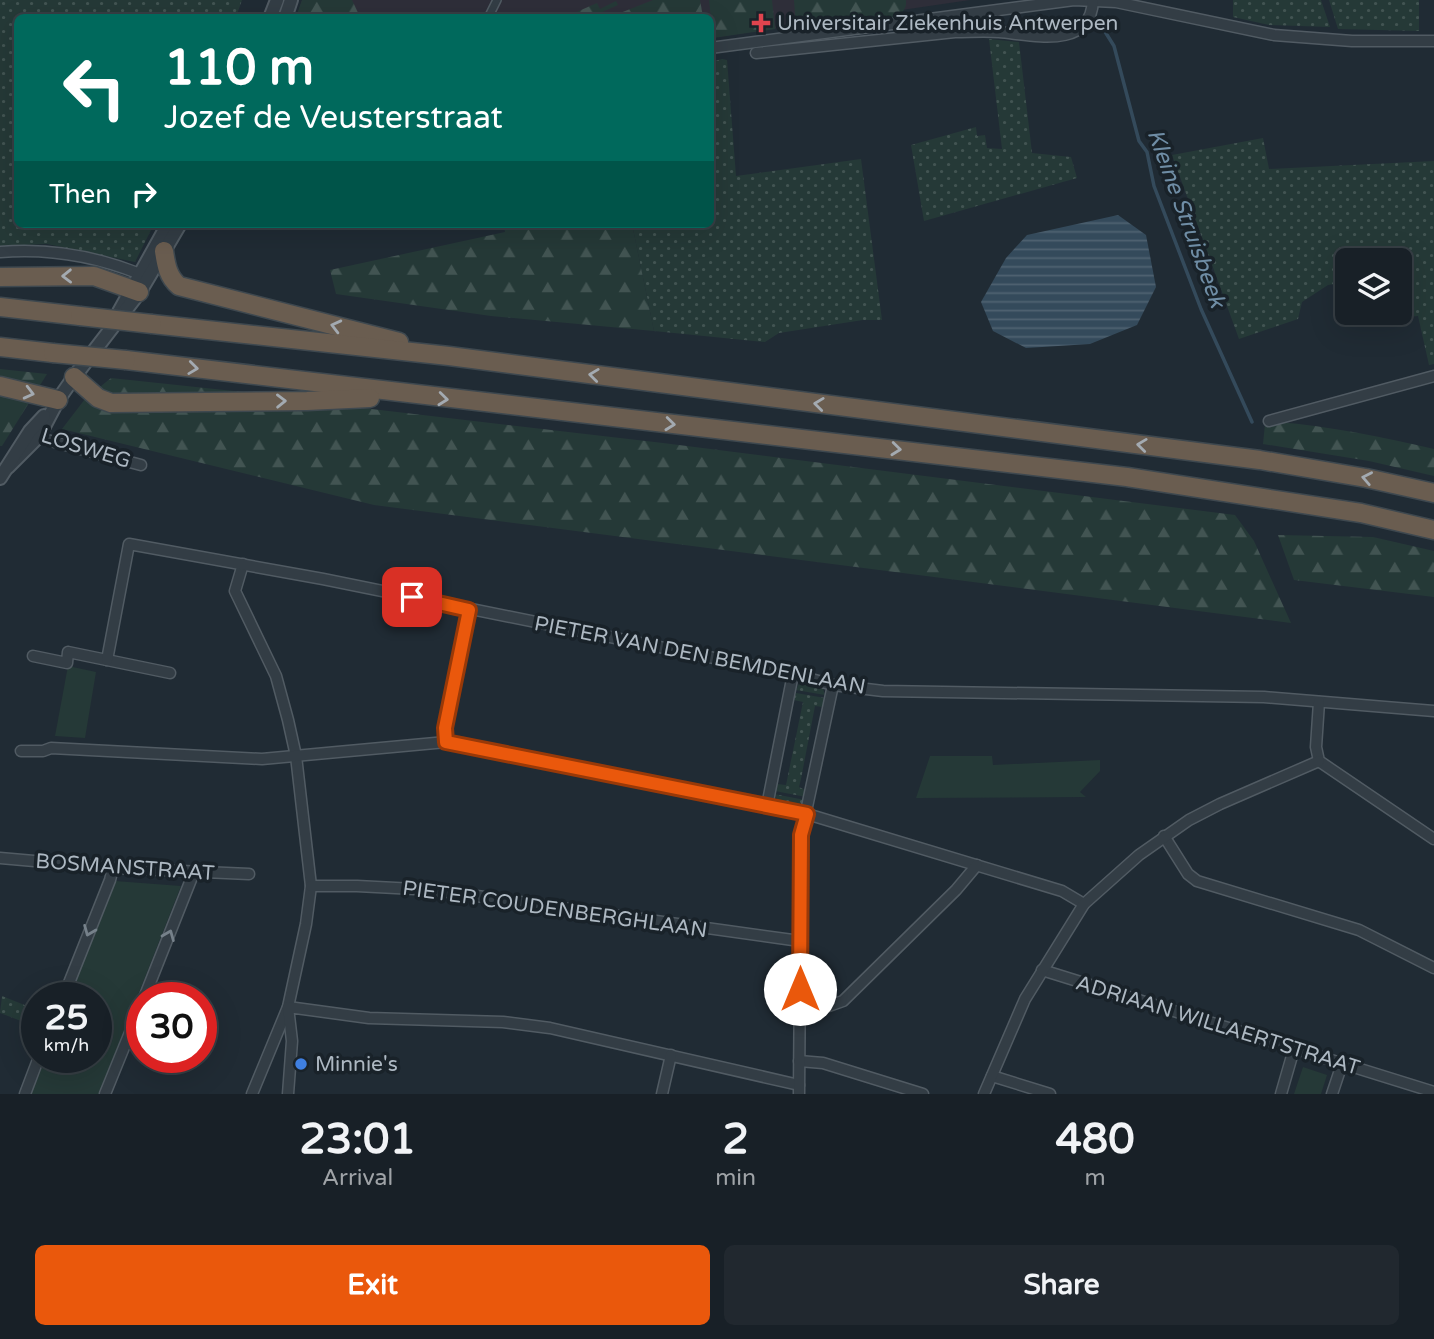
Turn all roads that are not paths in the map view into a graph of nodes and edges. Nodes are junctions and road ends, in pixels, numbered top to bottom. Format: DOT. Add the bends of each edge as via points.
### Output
graph roads {
  1 [pos="1093,1"];
  2 [pos="782,38"];
  3 [pos="1434,41"];
  4 [pos="714,47"];
  5 [pos="782,50"];
  6 [pos="756,53"];
  7 [pos="166,228"];
  8 [pos="178,228"];
  9 [pos="164,251"];
  10 [pos="0,252"];
  11 [pos="0,277"];
  12 [pos="137,285"];
  13 [pos="0,307"];
  14 [pos="0,347"];
  15 [pos="449,356"];
  16 [pos="1434,376"];
  17 [pos="74,377"];
  18 [pos="0,386"];
  19 [pos="402,394"];
  20 [pos="58,400"];
  21 [pos="1269,421"];
  22 [pos="34,434"];
  23 [pos="141,465"];
  24 [pos="4,473"];
  25 [pos="1434,493"];
  26 [pos="1434,530"];
  27 [pos="243,564"];
  28 [pos="469,610"];
  29 [pos="33,656"];
  30 [pos="107,660"];
  31 [pos="170,673"];
  32 [pos="793,674"];
  33 [pos="833,685"];
  34 [pos="1319,702"];
  35 [pos="1434,711"];
  36 [pos="446,742"];
  37 [pos="21,751"];
  38 [pos="296,756"];
  39 [pos="1319,761"];
  40 [pos="767,806"];
  41 [pos="807,814"];
  42 [pos="1164,836"];
  43 [pos="1434,839"];
  44 [pos="0,858"];
  45 [pos="977,865"];
  46 [pos="113,868"];
  47 [pos="194,872"];
  48 [pos="249,874"];
  49 [pos="311,886"];
  50 [pos="1084,904"];
  51 [pos="800,941"];
  52 [pos="1434,968"];
  53 [pos="1042,970"];
  54 [pos="68,982"];
  55 [pos="150,982"];
  56 [pos="800,1005"];
  57 [pos="288,1007"];
  58 [pos="126,1042"];
  59 [pos="1294,1049"];
  60 [pos="671,1055"];
  61 [pos="799,1062"];
  62 [pos="1342,1064"];
  63 [pos="34,1073"];
  64 [pos="992,1076"];
  65 [pos="799,1089"];
  66 [pos="1434,1093"];
  67 [pos="25,1094"];
  68 [pos="105,1094"];
  69 [pos="252,1094"];
  70 [pos="288,1094"];
  71 [pos="662,1094"];
  72 [pos="923,1094"];
  73 [pos="984,1094"];
  74 [pos="1050,1094"];
  75 [pos="1281,1094"];
  76 [pos="1332,1094"];
  1 -- 2 [label="street"];
  1 -- 3 [label="street" via="1275,35"];
  1 -- 5 [label="street" via="1092,15 1067,35 955,32"];
  2 -- 4 [label="street"];
  2 -- 5 [label="street"];
  5 -- 6 [label="street"];
  7 -- 12 [label="street"];
  8 -- 9 [label="street"];
  9 -- 12 [label="street"];
  15 -- 9 [label="highway, one-way" via="179,286 171,280"];
  10 -- 12 [label="street" via="66,253 121,267"];
  12 -- 11 [label="highway, one-way" via="94,276"];
  12 -- 17 [label="street" via="119,308 118,319"];
  13 -- 15 [label="highway, bridge"];
  14 -- 19 [label="highway, one-way, bridge"];
  25 -- 15 [label="highway, one-way" via="1261,460"];
  16 -- 21 [label="street"];
  17 -- 19 [label="highway, one-way" via="111,403 330,400"];
  17 -- 20 [label="street"];
  18 -- 20 [label="highway, one-way"];
  19 -- 26 [label="highway, one-way" via="1127,477 1348,511"];
  20 -- 22 [label="street"];
  22 -- 23 [label="street, LOSWEG"];
  22 -- 24 [label="street"];
  27 -- 28 [label="street, PIETER VAN DEN BEMDENLAAN"];
  27 -- 30 [label="street, PIETER VAN DEN BEMDENLAAN" via="129,544"];
  27 -- 38 [label="street" via="235,591 276,676"];
  28 -- 32 [label="street, PIETER VAN DEN BEMDENLAAN"];
  28 -- 36 [label="street"];
  29 -- 30 [label="street" via="66,663 68,652"];
  30 -- 31 [label="street"];
  32 -- 33 [label="street, PIETER VAN DEN BEMDENLAAN"];
  32 -- 40 [label="street"];
  33 -- 34 [label="street, PIETER VAN DEN BEMDENLAAN" via="883,691 1264,697"];
  33 -- 41 [label="street"];
  34 -- 35 [label="street, PIETER VAN DEN BEMDENLAAN"];
  34 -- 39 [label="street"];
  36 -- 38 [label="street"];
  36 -- 40 [label="street"];
  37 -- 38 [label="street" via="51,748 262,759"];
  38 -- 49 [label="street"];
  39 -- 42 [label="street" via="1220,804"];
  39 -- 43 [label="street"];
  40 -- 41 [label="street"];
  41 -- 45 [label="street"];
  41 -- 51 [label="street" via="801,835"];
  42 -- 50 [label="street"];
  42 -- 52 [label="street" via="1188,874 1198,881 1359,930"];
  44 -- 46 [label="street, BOSMANSTRAAT"];
  45 -- 50 [label="street" via="1062,891"];
  45 -- 56 [label="street" via="843,1001 829,1006"];
  46 -- 47 [label="street, BOSMANSTRAAT"];
  46 -- 54 [label="street, one-way"];
  47 -- 48 [label="street, BOSMANSTRAAT"];
  55 -- 47 [label="street, one-way"];
  49 -- 51 [label="street, PIETER COUDENBERGHLAAN" via="434,890"];
  49 -- 57 [label="street"];
  50 -- 53 [label="street"];
  51 -- 56 [label="street"];
  53 -- 59 [label="street, ADRIAAN WILLAERTSTRAAT"];
  53 -- 64 [label="street"];
  56 -- 61 [label="street"];
  57 -- 60 [label="street" via="369,1018 503,1022"];
  57 -- 69 [label="street"];
  57 -- 70 [label="street" via="292,1041"];
  58 -- 68 [label="street"];
  59 -- 62 [label="street, ADRIAAN WILLAERTSTRAAT"];
  59 -- 75 [label="street"];
  60 -- 65 [label="street"];
  60 -- 71 [label="street"];
  61 -- 65 [label="street"];
  61 -- 72 [label="street" via="823,1063"];
  62 -- 66 [label="street, ADRIAAN WILLAERTSTRAAT"];
  62 -- 76 [label="street"];
  63 -- 67 [label="street"];
  64 -- 73 [label="street"];
  64 -- 74 [label="street"];
}
